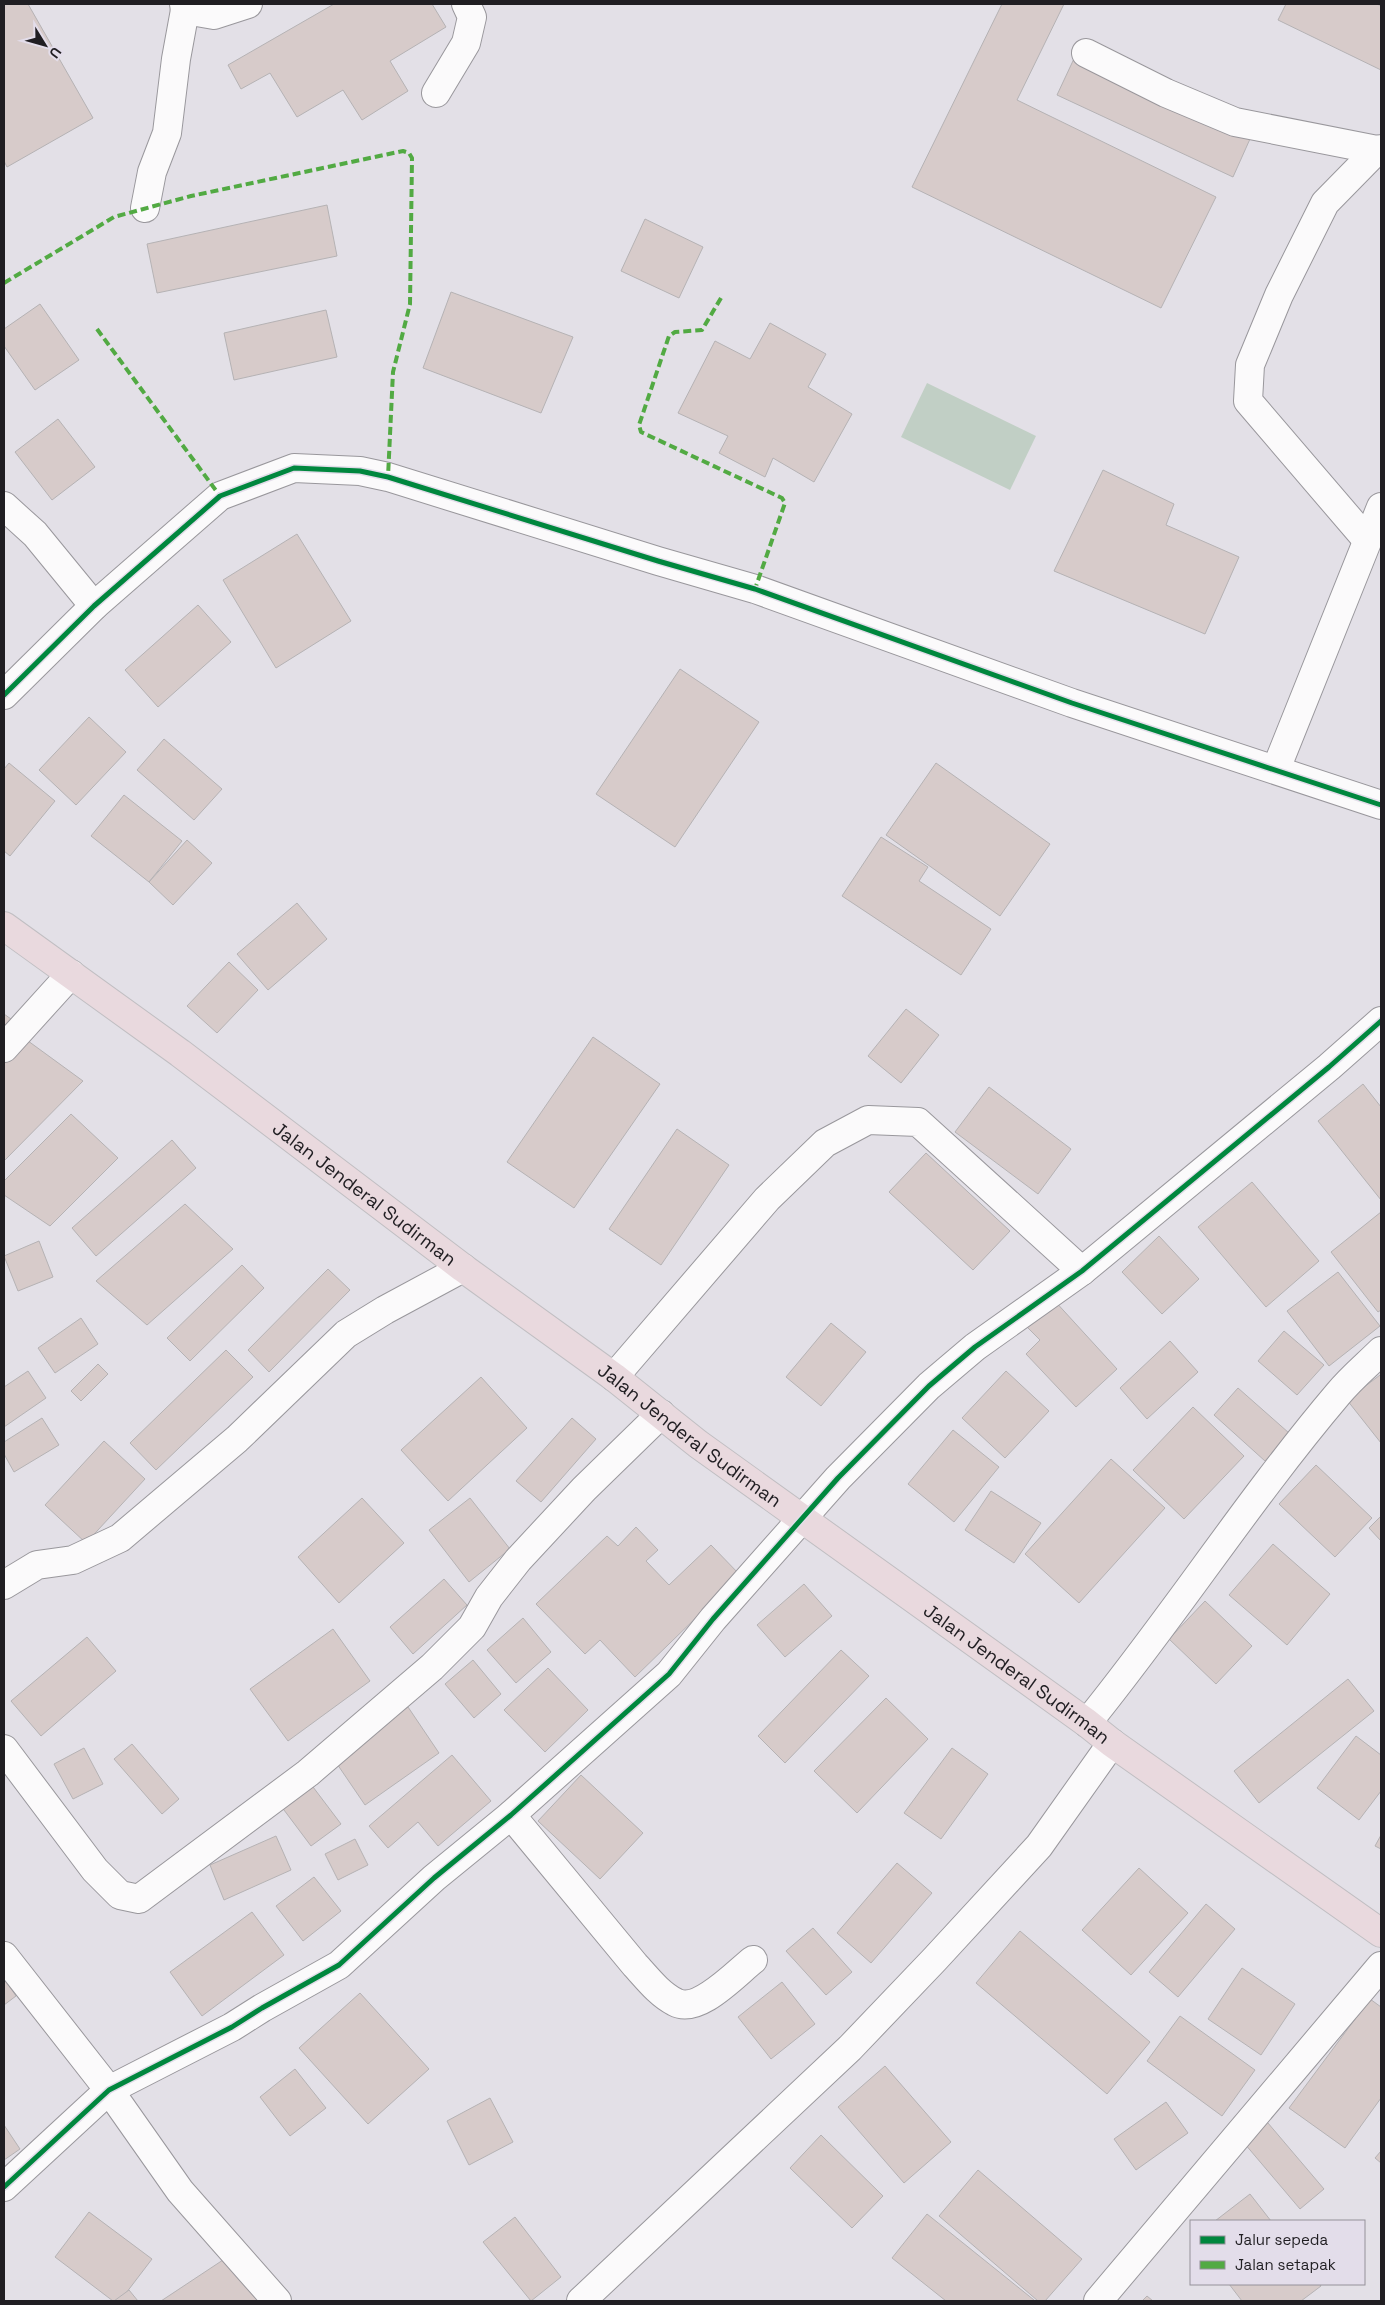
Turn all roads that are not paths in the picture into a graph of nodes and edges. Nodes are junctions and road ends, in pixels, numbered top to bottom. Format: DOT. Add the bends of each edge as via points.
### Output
graph roads {
  1 [pos="248,4"];
  2 [pos="466,4"];
  3 [pos="185,7"];
  4 [pos="1086,52"];
  5 [pos="436,93"];
  6 [pos="1379,149"];
  7 [pos="145,208"];
  8 [pos="4,506"];
  9 [pos="1381,507"];
  10 [pos="1366,540"];
  11 [pos="94,606"];
  12 [pos="4,695"];
  13 [pos="1276,769"];
  14 [pos="1381,806"];
  15 [pos="4,926"];
  16 [pos="71,974"];
  17 [pos="1381,1021"];
  18 [pos="4,1048"];
  19 [pos="463,1268"];
  20 [pos="1082,1271"];
  21 [pos="1381,1351"];
  22 [pos="614,1377"];
  23 [pos="661,1414"];
  24 [pos="802,1520"];
  25 [pos="4,1584"];
  26 [pos="1087,1723"];
  27 [pos="1112,1743"];
  28 [pos="4,1749"];
  29 [pos="511,1815"];
  30 [pos="1381,1933"];
  31 [pos="4,1956"];
  32 [pos="753,1960"];
  33 [pos="1381,1966"];
  34 [pos="109,2090"];
  35 [pos="4,2188"];
  36 [pos="277,2301"];
  37 [pos="581,2301"];
  38 [pos="1098,2301"];
  1 -- 3 [label="street" via="214,15"];
  2 -- 5 [label="street" via="472,17 466,44"];
  3 -- 7 [label="street" via="167,133 152,172"];
  4 -- 6 [label="street" via="1166,93 1235,122"];
  6 -- 10 [label="street" via="1325,203 1279,295 1250,365 1248,401"];
  8 -- 11 [label="street" via="35,534"];
  9 -- 10 [label="street"];
  10 -- 13 [label="street"];
  11 -- 12 [label="street"];
  11 -- 13 [label="street" via="220,496 294,468 360,471 756,588 1072,703"];
  13 -- 14 [label="street"];
  15 -- 16 [label="highway, Jalan Jenderal Sudirman"];
  16 -- 18 [label="street"];
  16 -- 19 [label="highway, Jalan Jenderal Sudirman"];
  17 -- 20 [label="street"];
  19 -- 22 [label="highway, Jalan Jenderal Sudirman"];
  19 -- 25 [label="street" via="346,1334 237,1439 120,1538 73,1560 37,1565"];
  20 -- 22 [label="street" via="918,1122 868,1120 825,1143 767,1199"];
  20 -- 24 [label="street" via="975,1347 929,1386 838,1478"];
  21 -- 26 [label="street" via="1333,1400"];
  22 -- 23 [label="highway, Jalan Jenderal Sudirman"];
  23 -- 24 [label="highway, Jalan Jenderal Sudirman"];
  23 -- 28 [label="street" via="584,1489 518,1560 489,1597 472,1626 432,1667 308,1773 139,1899 120,1895 95,1870"];
  24 -- 26 [label="highway, Jalan Jenderal Sudirman"];
  24 -- 29 [label="street" via="713,1618 669,1674"];
  26 -- 27 [label="highway, Jalan Jenderal Sudirman"];
  27 -- 30 [label="highway, Jalan Jenderal Sudirman"];
  27 -- 37 [label="street" via="1039,1846 935,1959 850,2048"];
  29 -- 32 [label="street" via="635,1965 656,1988 676,2003 692,2005 710,1996"];
  29 -- 34 [label="street" via="434,1878 339,1965 232,2027"];
  31 -- 34 [label="street"];
  33 -- 38 [label="street"];
  34 -- 35 [label="street"];
  34 -- 36 [label="street" via="180,2191"];
}
